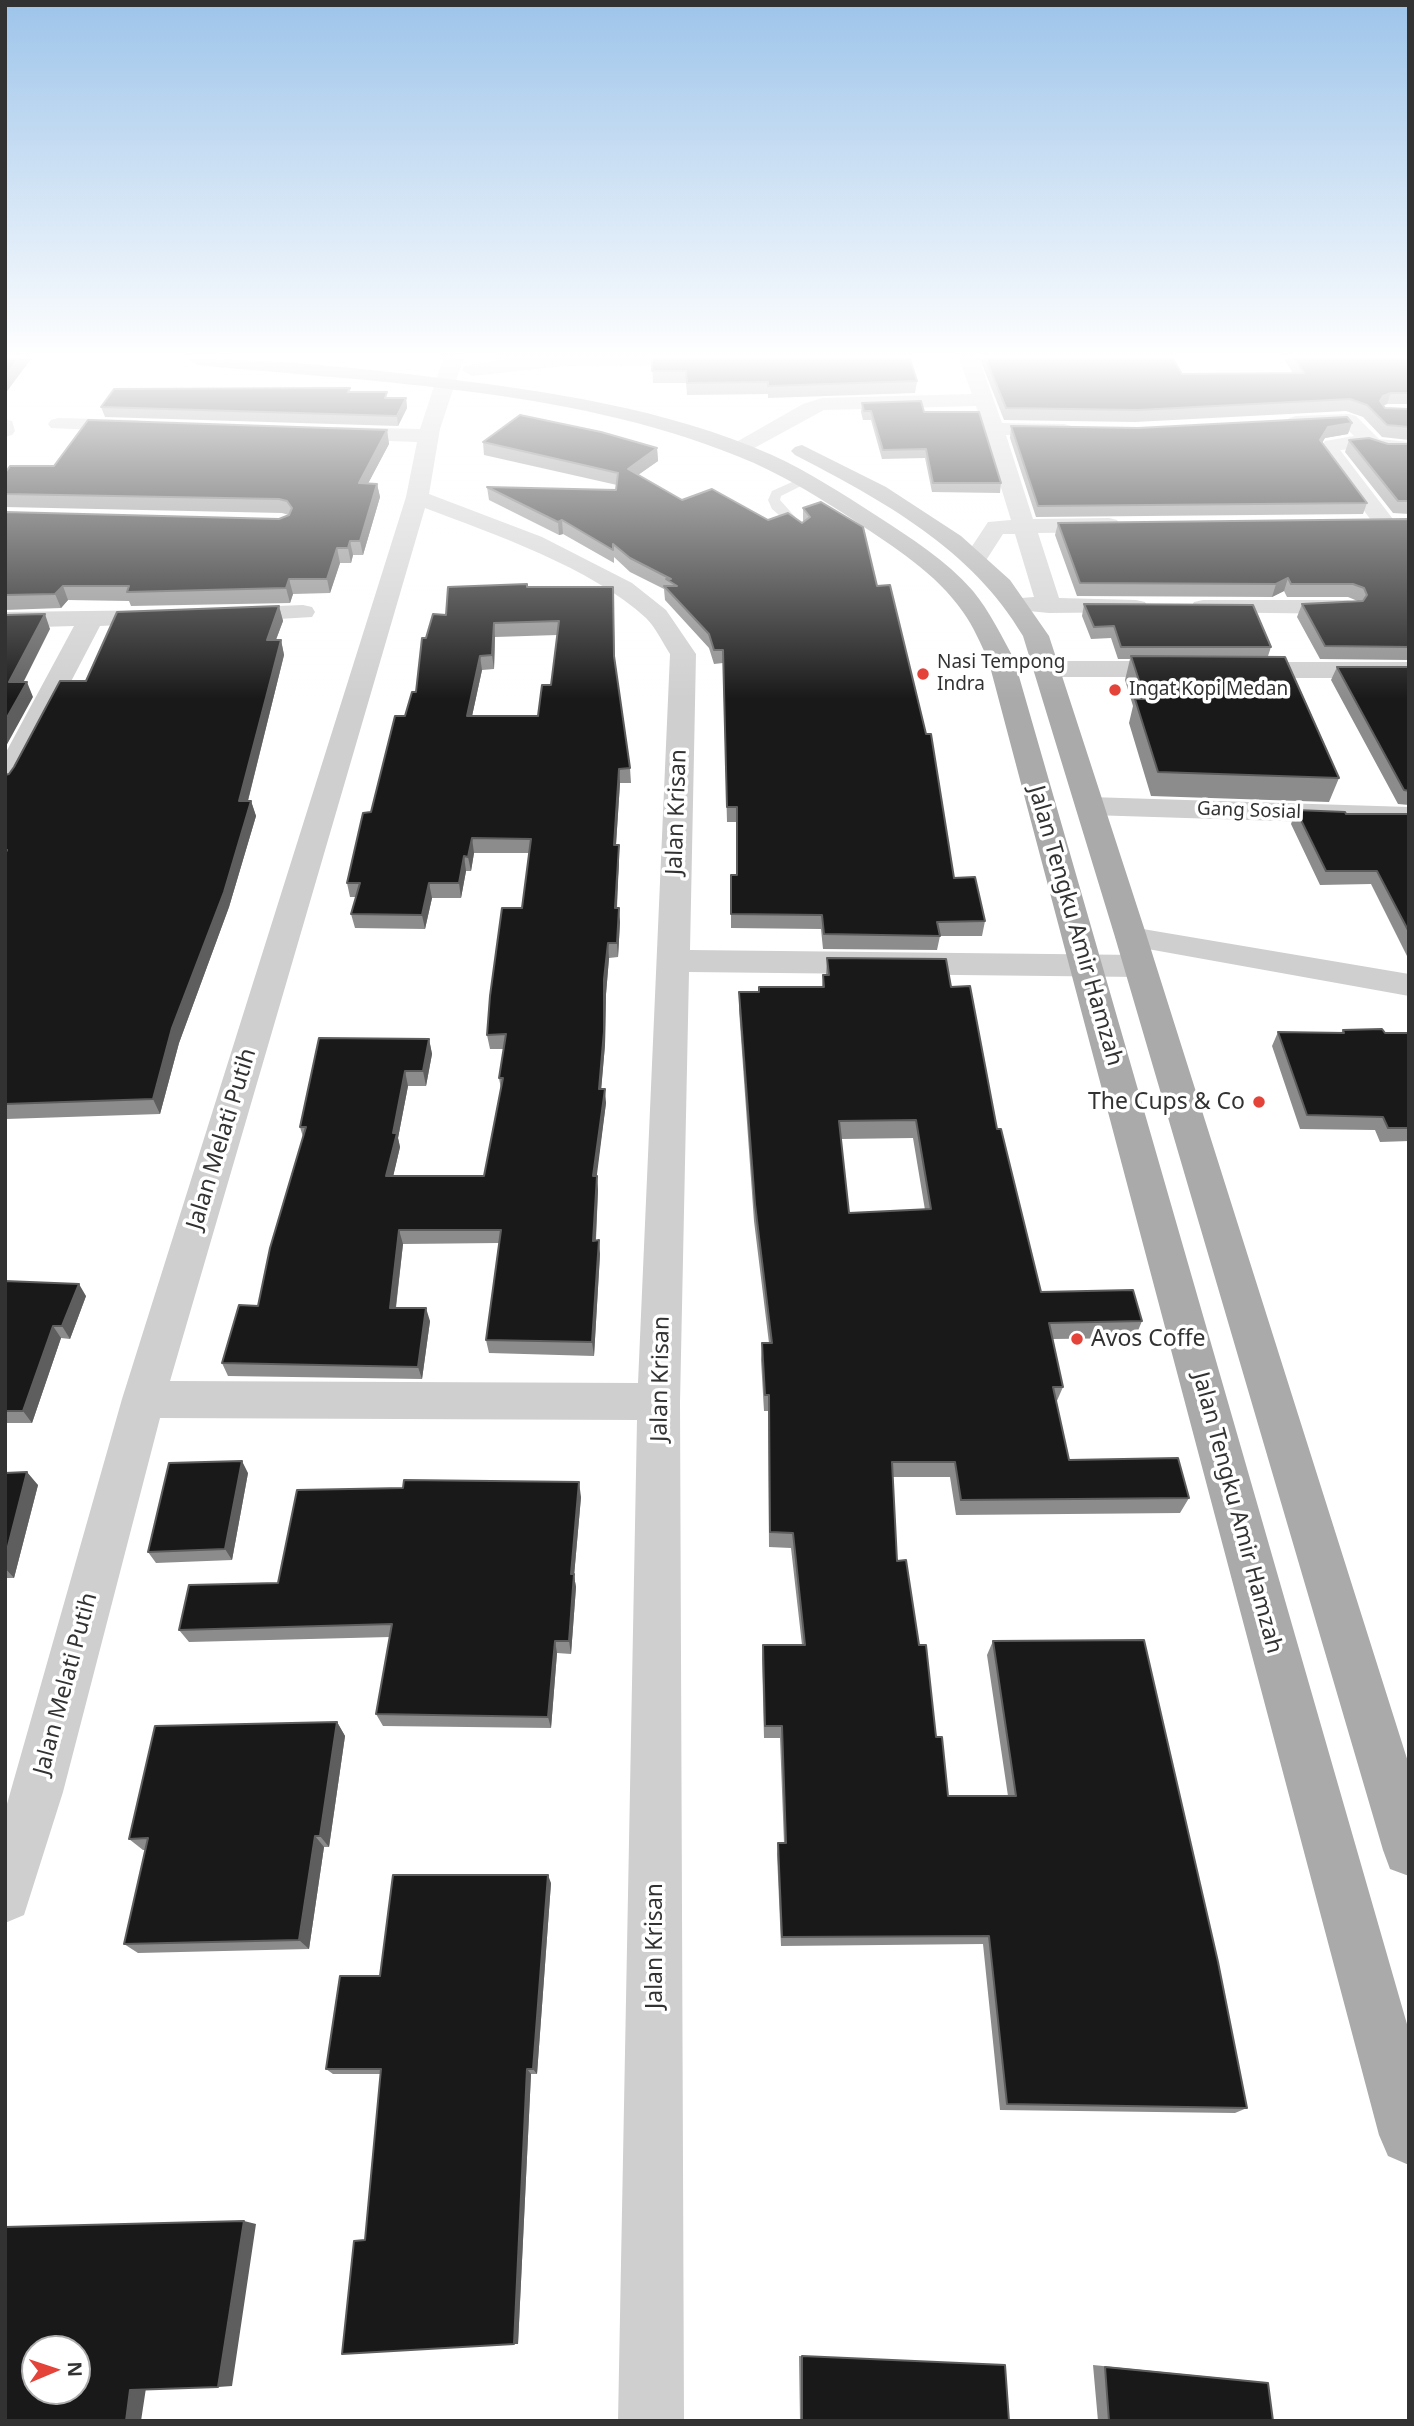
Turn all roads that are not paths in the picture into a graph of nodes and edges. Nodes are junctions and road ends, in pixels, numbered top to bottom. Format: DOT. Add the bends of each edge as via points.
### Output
graph roads {
  1 [pos="421,472"];
  2 [pos="794,472"];
  3 [pos="840,472"];
  4 [pos="1008,472"];
  5 [pos="1346,472"];
  6 [pos="805,481"];
  7 [pos="417,497"];
  8 [pos="1357,523"];
  9 [pos="1385,523"];
  10 [pos="1409,523"];
  11 [pos="1135,525"];
  12 [pos="1024,526"];
  13 [pos="801,530"];
  14 [pos="975,559"];
  15 [pos="1033,605"];
  16 [pos="1348,607"];
  17 [pos="303,612"];
  18 [pos="5,620"];
  19 [pos="90,620"];
  20 [pos="1048,669"];
  21 [pos="1409,670"];
  22 [pos="5,781"];
  23 [pos="1090,806"];
  24 [pos="1409,816"];
  25 [pos="1135,951"];
  26 [pos="672,961"];
  27 [pos="1086,965"];
  28 [pos="1409,985"];
  29 [pos="143,1399"];
  30 [pos="659,1402"];
  31 [pos="1409,1850"];
  32 [pos="5,1896"];
  33 [pos="1409,2135"];
  34 [pos="651,2421"];
  1 -- 7 [label="street, Jalan Melati Putih"];
  2 -- 6 [label="main road, Jalan Tengku Amir Hamzah"];
  3 -- 14 [label="main road, Jalan Tengku Amir Hamzah" via="857,479"];
  4 -- 12 [label="street"];
  5 -- 9 [label="street"];
  6 -- 13 [label="lane" via="774,499"];
  6 -- 27 [label="main road, Jalan Tengku Amir Hamzah" via="905,544 942,574 976,611 1001,659"];
  7 -- 26 [label="street, Jalan Krisan" via="534,541 623,588 657,615 677,640 683,654"];
  7 -- 29 [label="street, Jalan Melati Putih"];
  8 -- 9 [label="street"];
  9 -- 10 [label="street"];
  11 -- 12 [label="street"];
  12 -- 14 [label="street" via="993,516"];
  12 -- 15 [label="street"];
  14 -- 15 [label="main road, Jalan Tengku Amir Hamzah"];
  15 -- 16 [label="street"];
  15 -- 20 [label="main road, Jalan Tengku Amir Hamzah" via="1035,636"];
  17 -- 19 [label="street"];
  18 -- 19 [label="street"];
  19 -- 22 [label="street"];
  20 -- 21 [label="street"];
  20 -- 23 [label="main road, Jalan Tengku Amir Hamzah"];
  23 -- 24 [label="street, Gang Sosial"];
  23 -- 25 [label="main road, Jalan Tengku Amir Hamzah"];
  25 -- 27 [label="street"];
  25 -- 28 [label="street"];
  25 -- 31 [label="main road, Jalan Tengku Amir Hamzah"];
  26 -- 27 [label="street"];
  26 -- 30 [label="street, Jalan Krisan"];
  27 -- 33 [label="main road, Jalan Tengku Amir Hamzah"];
  29 -- 30 [label="street"];
  29 -- 32 [label="street, Jalan Melati Putih"];
  30 -- 34 [label="street, Jalan Krisan"];
}
